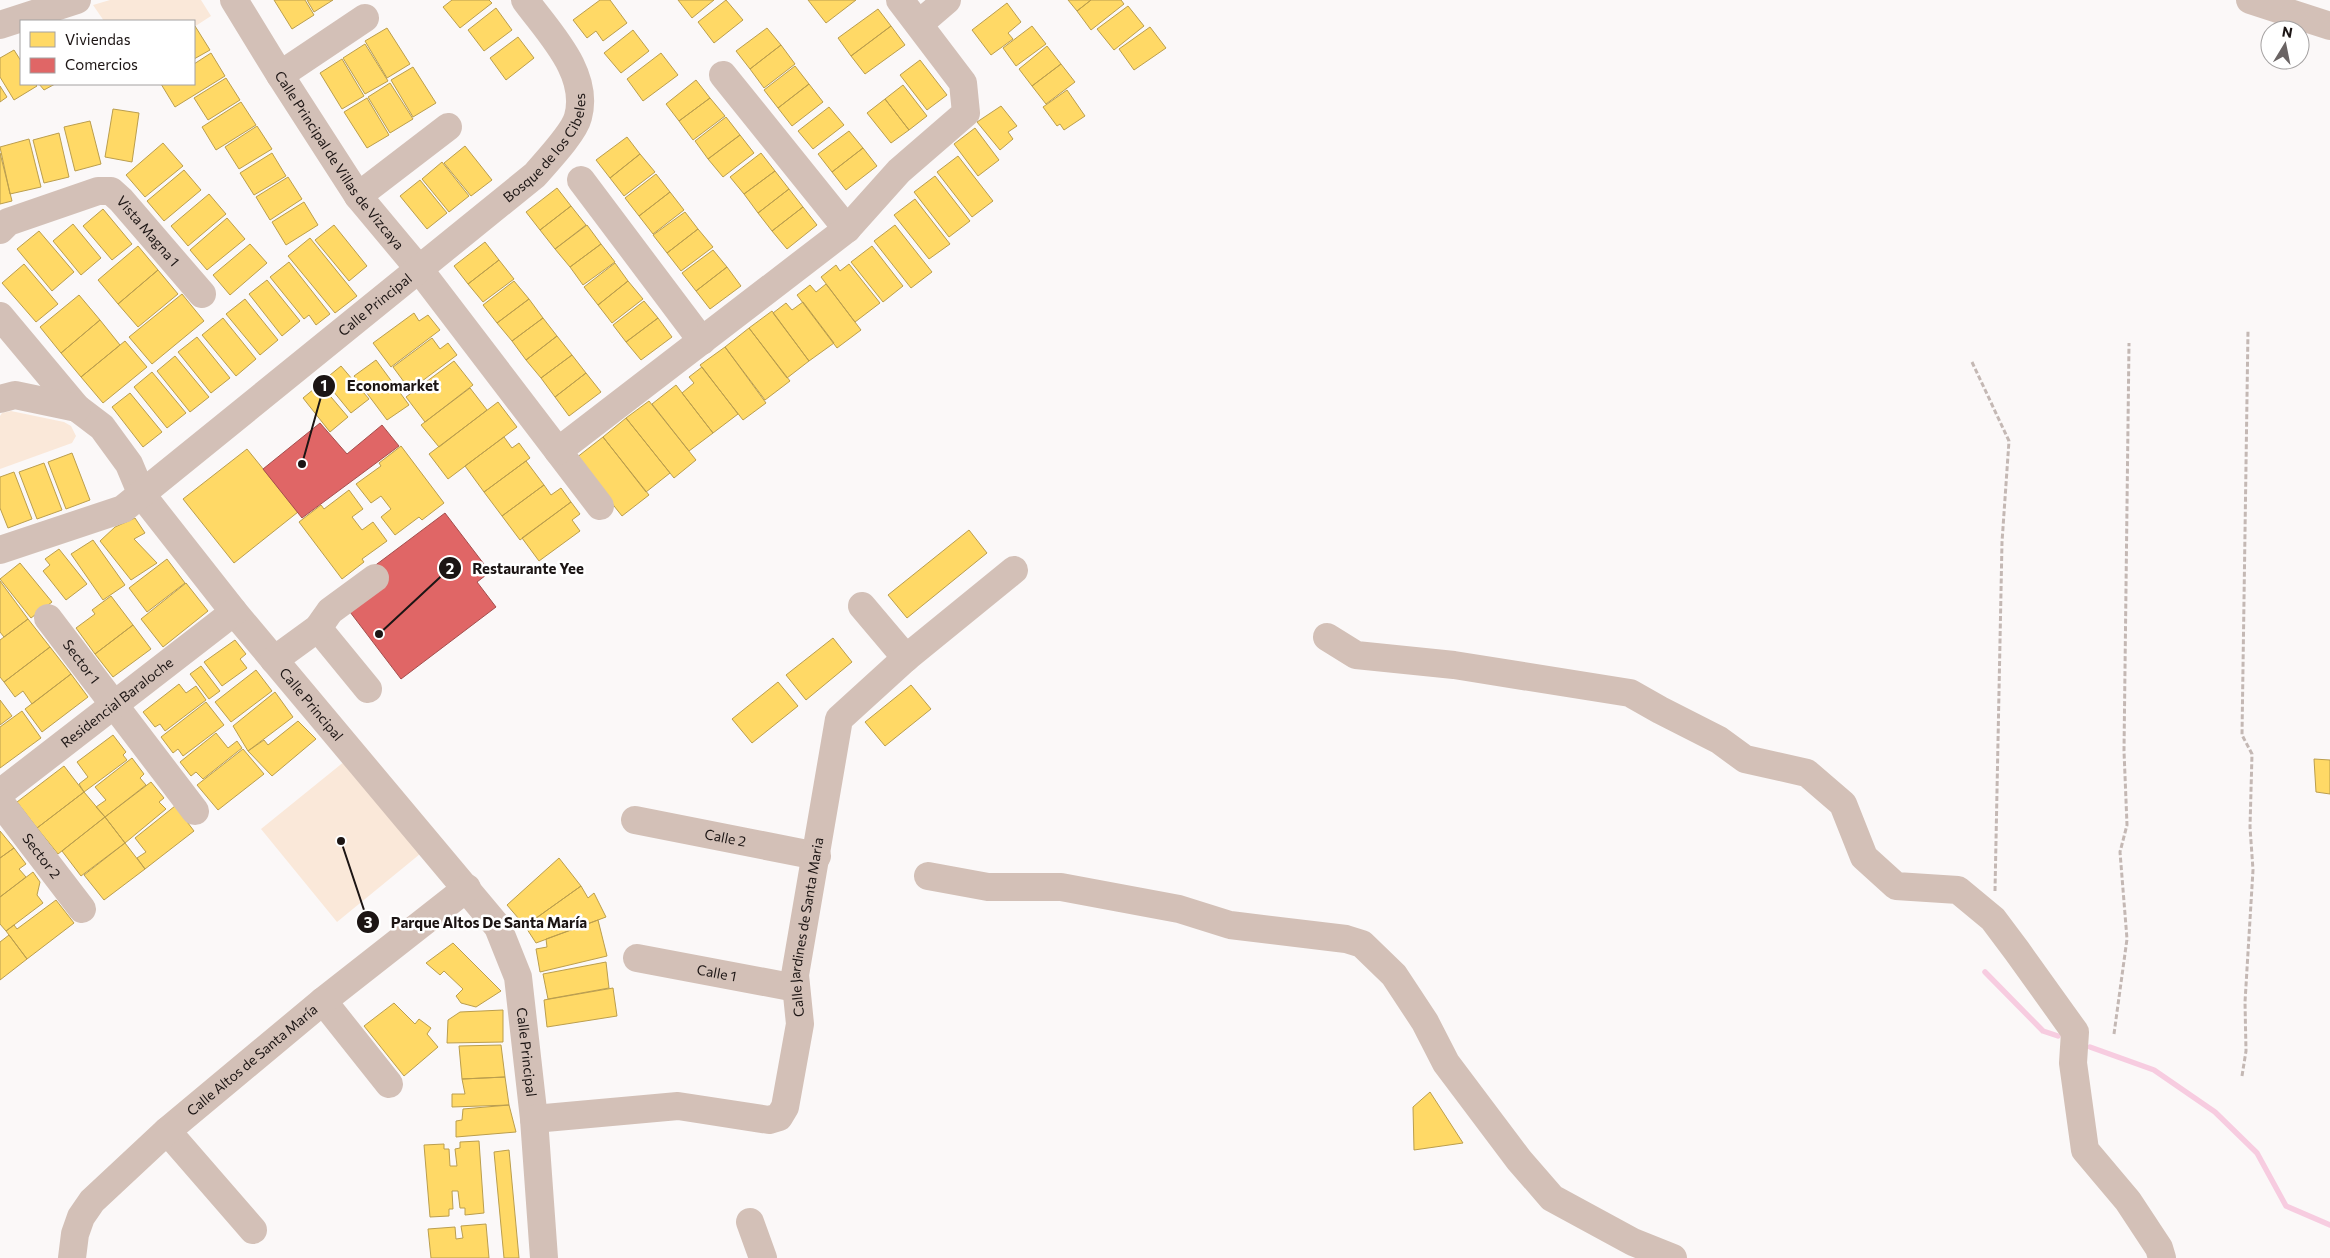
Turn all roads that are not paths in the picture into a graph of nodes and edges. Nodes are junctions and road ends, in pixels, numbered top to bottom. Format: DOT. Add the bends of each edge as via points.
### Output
graph roads {
  1 [pos="77,0"];
  2 [pos="234,0"];
  3 [pos="525,0"];
  4 [pos="900,0"];
  5 [pos="946,0"];
  6 [pos="2250,0"];
  7 [pos="365,18"];
  8 [pos="919,24"];
  9 [pos="0,25"];
  10 [pos="2330,26"];
  11 [pos="723,74"];
  12 [pos="280,75"];
  13 [pos="448,127"];
  14 [pos="581,180"];
  15 [pos="358,196"];
  16 [pos="847,229"];
  17 [pos="0,230"];
  18 [pos="419,269"];
  19 [pos="202,294"];
  20 [pos="0,316"];
  21 [pos="702,341"];
  22 [pos="0,399"];
  23 [pos="77,408"];
  24 [pos="558,451"];
  25 [pos="142,495"];
  26 [pos="600,506"];
  27 [pos="0,550"];
  28 [pos="1014,570"];
  29 [pos="375,578"];
  30 [pos="862,606"];
  31 [pos="234,612"];
  32 [pos="48,618"];
  33 [pos="318,628"];
  34 [pos="1327,637"];
  35 [pos="906,658"];
  36 [pos="274,660"];
  37 [pos="368,689"];
  38 [pos="114,705"];
  39 [pos="0,793"];
  40 [pos="0,802"];
  41 [pos="195,811"];
  42 [pos="635,820"];
  43 [pos="817,856"];
  44 [pos="928,876"];
  45 [pos="467,888"];
  46 [pos="82,909"];
  47 [pos="637,958"];
  48 [pos="796,988"];
  49 [pos="323,1001"];
  50 [pos="389,1084"];
  51 [pos="534,1118"];
  52 [pos="167,1131"];
  53 [pos="750,1222"];
  54 [pos="253,1230"];
  55 [pos="1669,1257"];
  56 [pos="72,1258"];
  57 [pos="544,1258"];
  58 [pos="763,1258"];
  59 [pos="2162,1258"];
  1 -- 9 [label="street"];
  2 -- 12 [label="street, Calle Principal de Villas de Vizcaya"];
  3 -- 18 [label="street, Bosque de los Cibeles" via="566,57 581,88 578,118 535,175"];
  4 -- 8 [label="street"];
  5 -- 8 [label="street"];
  6 -- 10 [label="street"];
  7 -- 12 [label="street"];
  8 -- 16 [label="street" via="963,83 966,113 899,170"];
  11 -- 16 [label="street"];
  12 -- 15 [label="street, Calle Principal de Villas de Vizcaya"];
  13 -- 15 [label="street"];
  14 -- 21 [label="street"];
  15 -- 18 [label="street, Calle Principal de Villas de Vizcaya"];
  16 -- 21 [label="street"];
  17 -- 19 [label="street, Vista Magna 1" via="8,222 98,191 111,191"];
  18 -- 24 [label="street, Calle Principal de Villas de Vizcaya"];
  18 -- 25 [label="street, Calle Principal"];
  20 -- 23 [label="street"];
  21 -- 24 [label="street"];
  22 -- 23 [label="street" via="15,395"];
  23 -- 25 [label="street" via="114,475"];
  24 -- 26 [label="street, Calle Principal de Villas de Vizcaya"];
  25 -- 27 [label="street" via="123,509"];
  25 -- 31 [label="street, Calle Principal"];
  28 -- 35 [label="street, Calle Jardines de Santa Maria"];
  29 -- 33 [label="street" via="330,611"];
  30 -- 35 [label="street"];
  31 -- 36 [label="street, Calle Principal"];
  31 -- 38 [label="street, Residencial Baraloche"];
  32 -- 38 [label="street, Sector 1"];
  33 -- 36 [label="street"];
  33 -- 37 [label="street"];
  34 -- 59 [label="street" via="1356,655 1454,665 1630,693 1719,740 1745,759 1807,773 1842,804 1864,857 1896,886 1958,890 1993,919 2075,1032 2073,1063 2085,1150 2128,1201 2159,1248"];
  35 -- 43 [label="street, Calle Jardines de Santa Maria" via="839,719"];
  36 -- 45 [label="street, Calle Principal"];
  38 -- 39 [label="street, Residencial Baraloche"];
  38 -- 41 [label="street"];
  40 -- 46 [label="street, Sector 2"];
  42 -- 43 [label="street, Calle 2"];
  43 -- 48 [label="street, Calle Jardines de Santa Maria" via="795,975"];
  44 -- 55 [label="street" via="988,887 1061,887 1179,909 1230,925 1346,939 1362,944 1394,975 1425,1022 1446,1063 1552,1198 1633,1242"];
  45 -- 49 [label="street, Calle Altos de Santa María"];
  45 -- 51 [label="street, Calle Principal" via="498,927 518,977"];
  47 -- 48 [label="street, Calle 1"];
  48 -- 51 [label="street, Calle Jardines de Santa Maria" via="800,1024 785,1107 779,1117 770,1120 678,1106"];
  49 -- 50 [label="street"];
  49 -- 52 [label="street, Calle Altos de Santa María"];
  51 -- 57 [label="street, Calle Principal"];
  52 -- 54 [label="street"];
  52 -- 56 [label="street, Calle Altos de Santa María" via="92,1201 81,1216"];
  53 -- 58 [label="street"];
}
